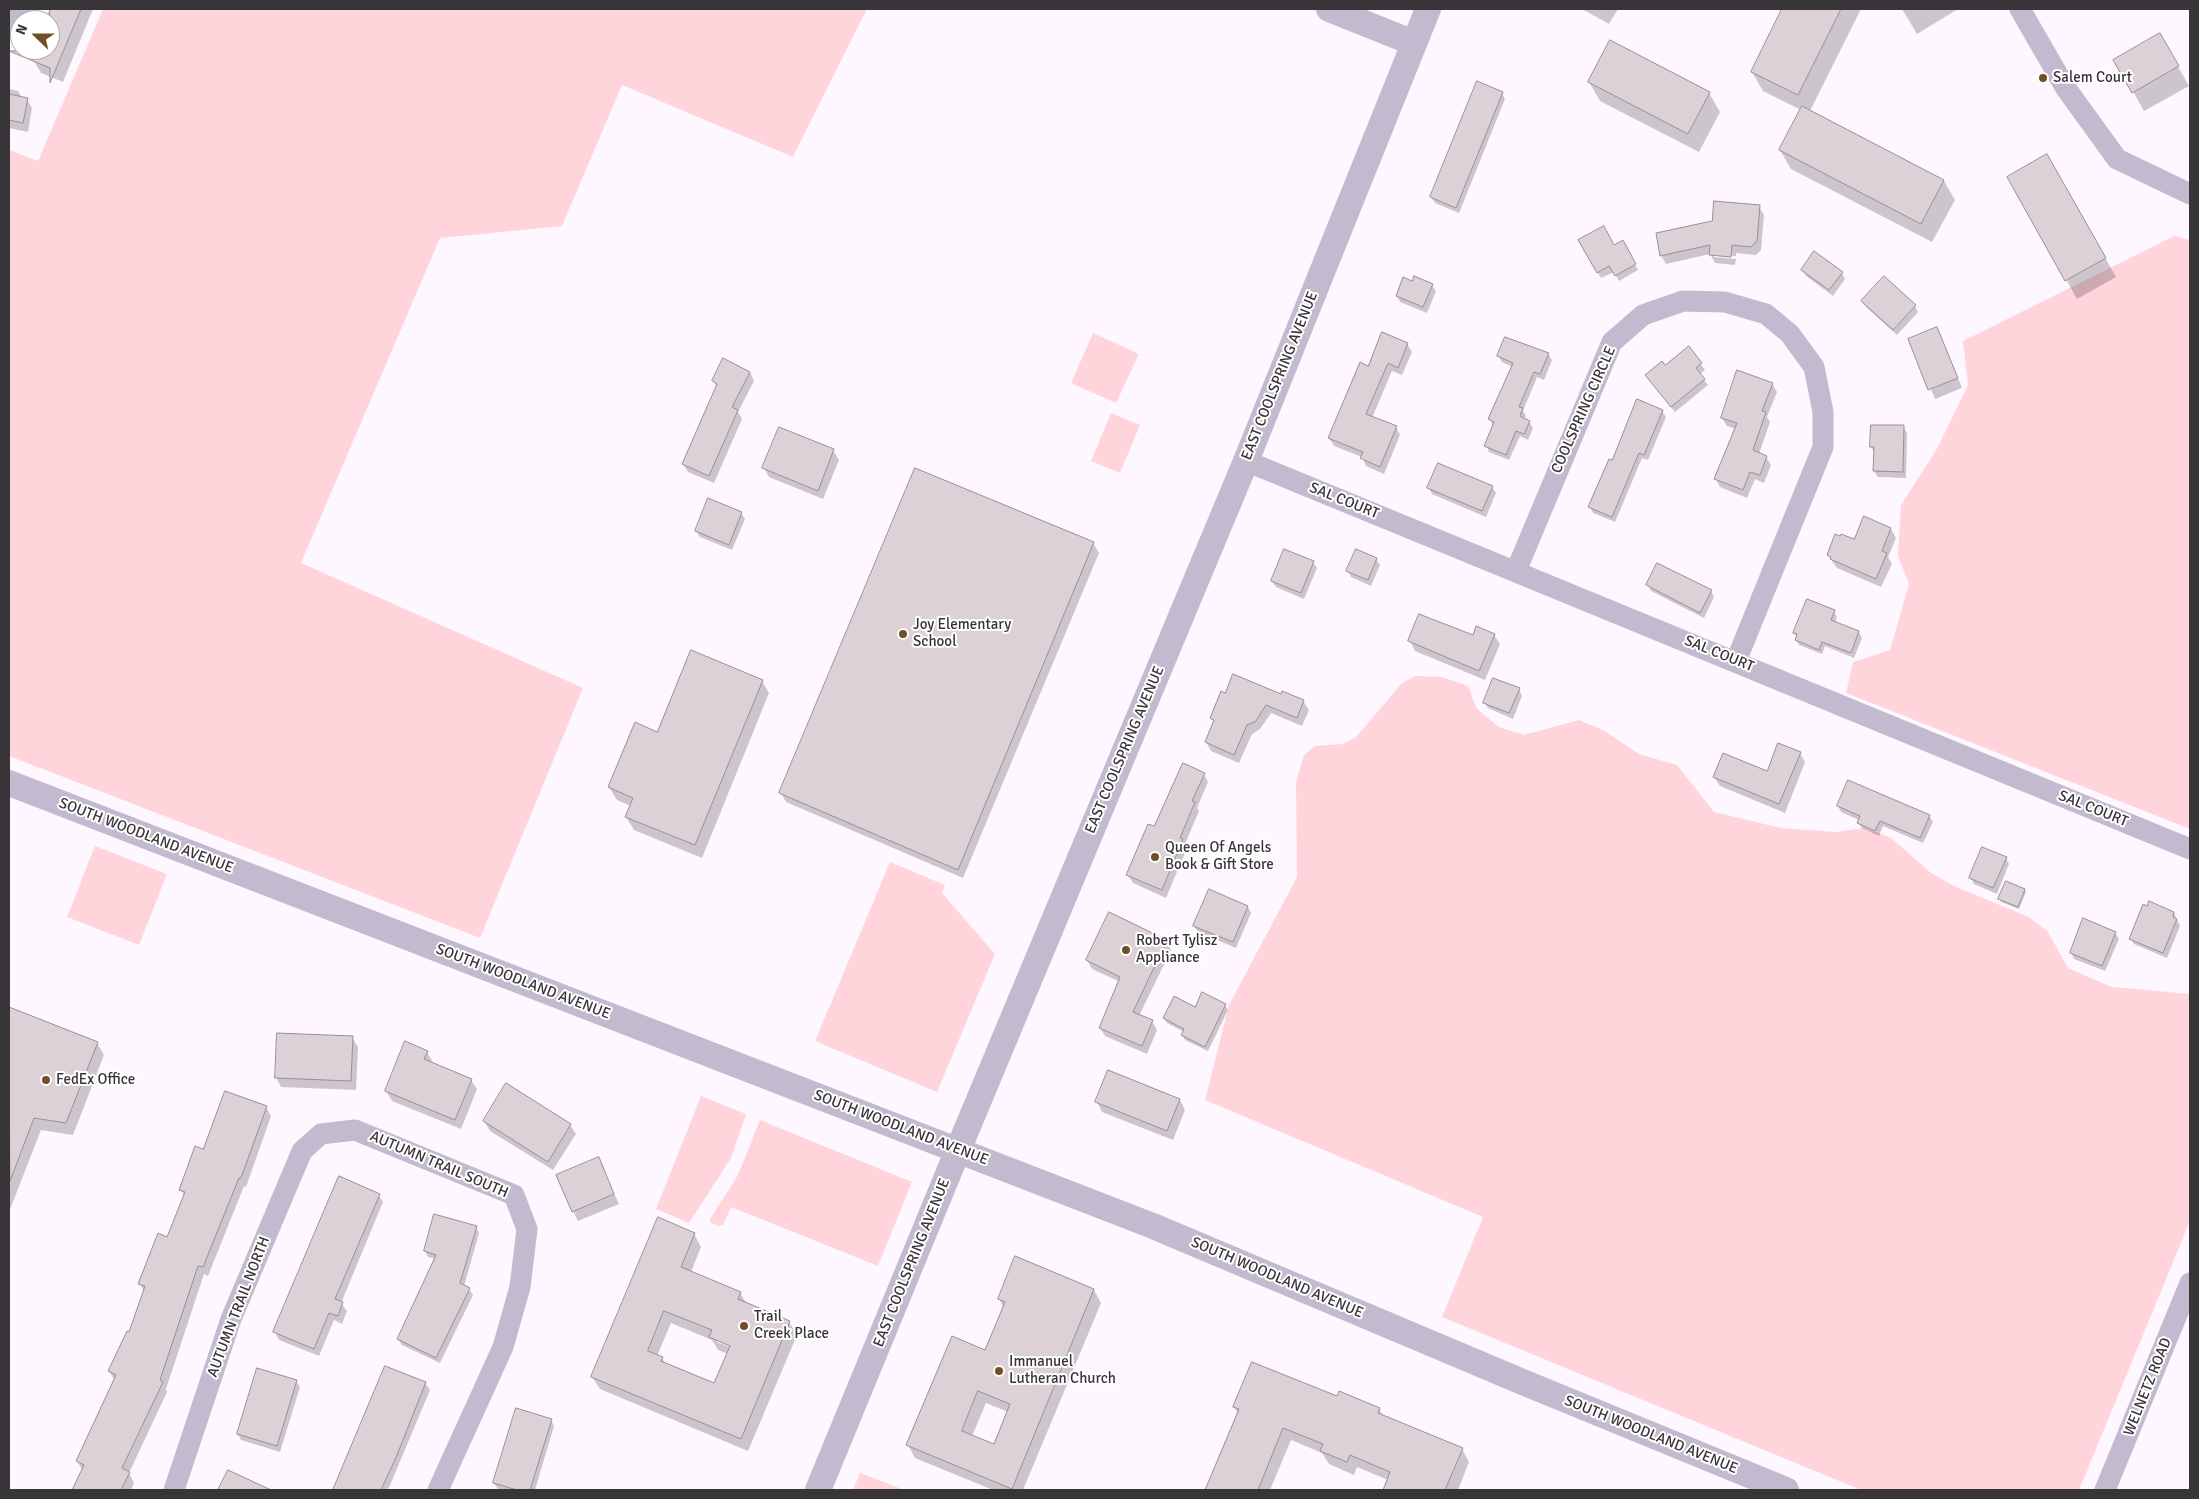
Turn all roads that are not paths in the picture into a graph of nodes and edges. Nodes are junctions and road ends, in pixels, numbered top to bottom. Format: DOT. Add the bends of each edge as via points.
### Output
graph roads {
  1 [pos="21,9"];
  2 [pos="1329,9"];
  3 [pos="1428,9"];
  4 [pos="2020,9"];
  5 [pos="9,25"];
  6 [pos="1414,43"];
  7 [pos="2190,194"];
  8 [pos="1246,462"];
  9 [pos="1516,571"];
  10 [pos="1736,661"];
  11 [pos="9,783"];
  12 [pos="2190,849"];
  13 [pos="321,1134"];
  14 [pos="958,1150"];
  15 [pos="2190,1283"];
  16 [pos="174,1490"];
  17 [pos="438,1490"];
  18 [pos="818,1490"];
  19 [pos="1786,1490"];
  20 [pos="2105,1490"];
  1 -- 5 [label="street"];
  2 -- 6 [label="street"];
  3 -- 6 [label="street, EAST COOLSPRING AVENUE"];
  4 -- 7 [label="street" via="2065,88 2117,159"];
  6 -- 8 [label="street, EAST COOLSPRING AVENUE"];
  8 -- 9 [label="street, SAL COURT"];
  8 -- 14 [label="street, EAST COOLSPRING AVENUE"];
  9 -- 10 [label="street, SAL COURT"];
  9 -- 10 [label="street, COOLSPRING CIRCLE" via="1612,342 1643,315 1683,301 1725,302 1766,314 1790,334 1814,367 1824,412 1823,447"];
  10 -- 12 [label="street, SAL COURT"];
  11 -- 14 [label="street, SOUTH WOODLAND AVENUE"];
  13 -- 16 [label="street, AUTUMN TRAIL NORTH" via="302,1151 235,1310"];
  13 -- 17 [label="street, AUTUMN TRAIL SOUTH" via="355,1130 514,1195 527,1228 520,1287 503,1347"];
  14 -- 18 [label="street, EAST COOLSPRING AVENUE"];
  14 -- 19 [label="street, SOUTH WOODLAND AVENUE" via="1154,1226"];
  15 -- 20 [label="street, WELNETZ ROAD"];
}
